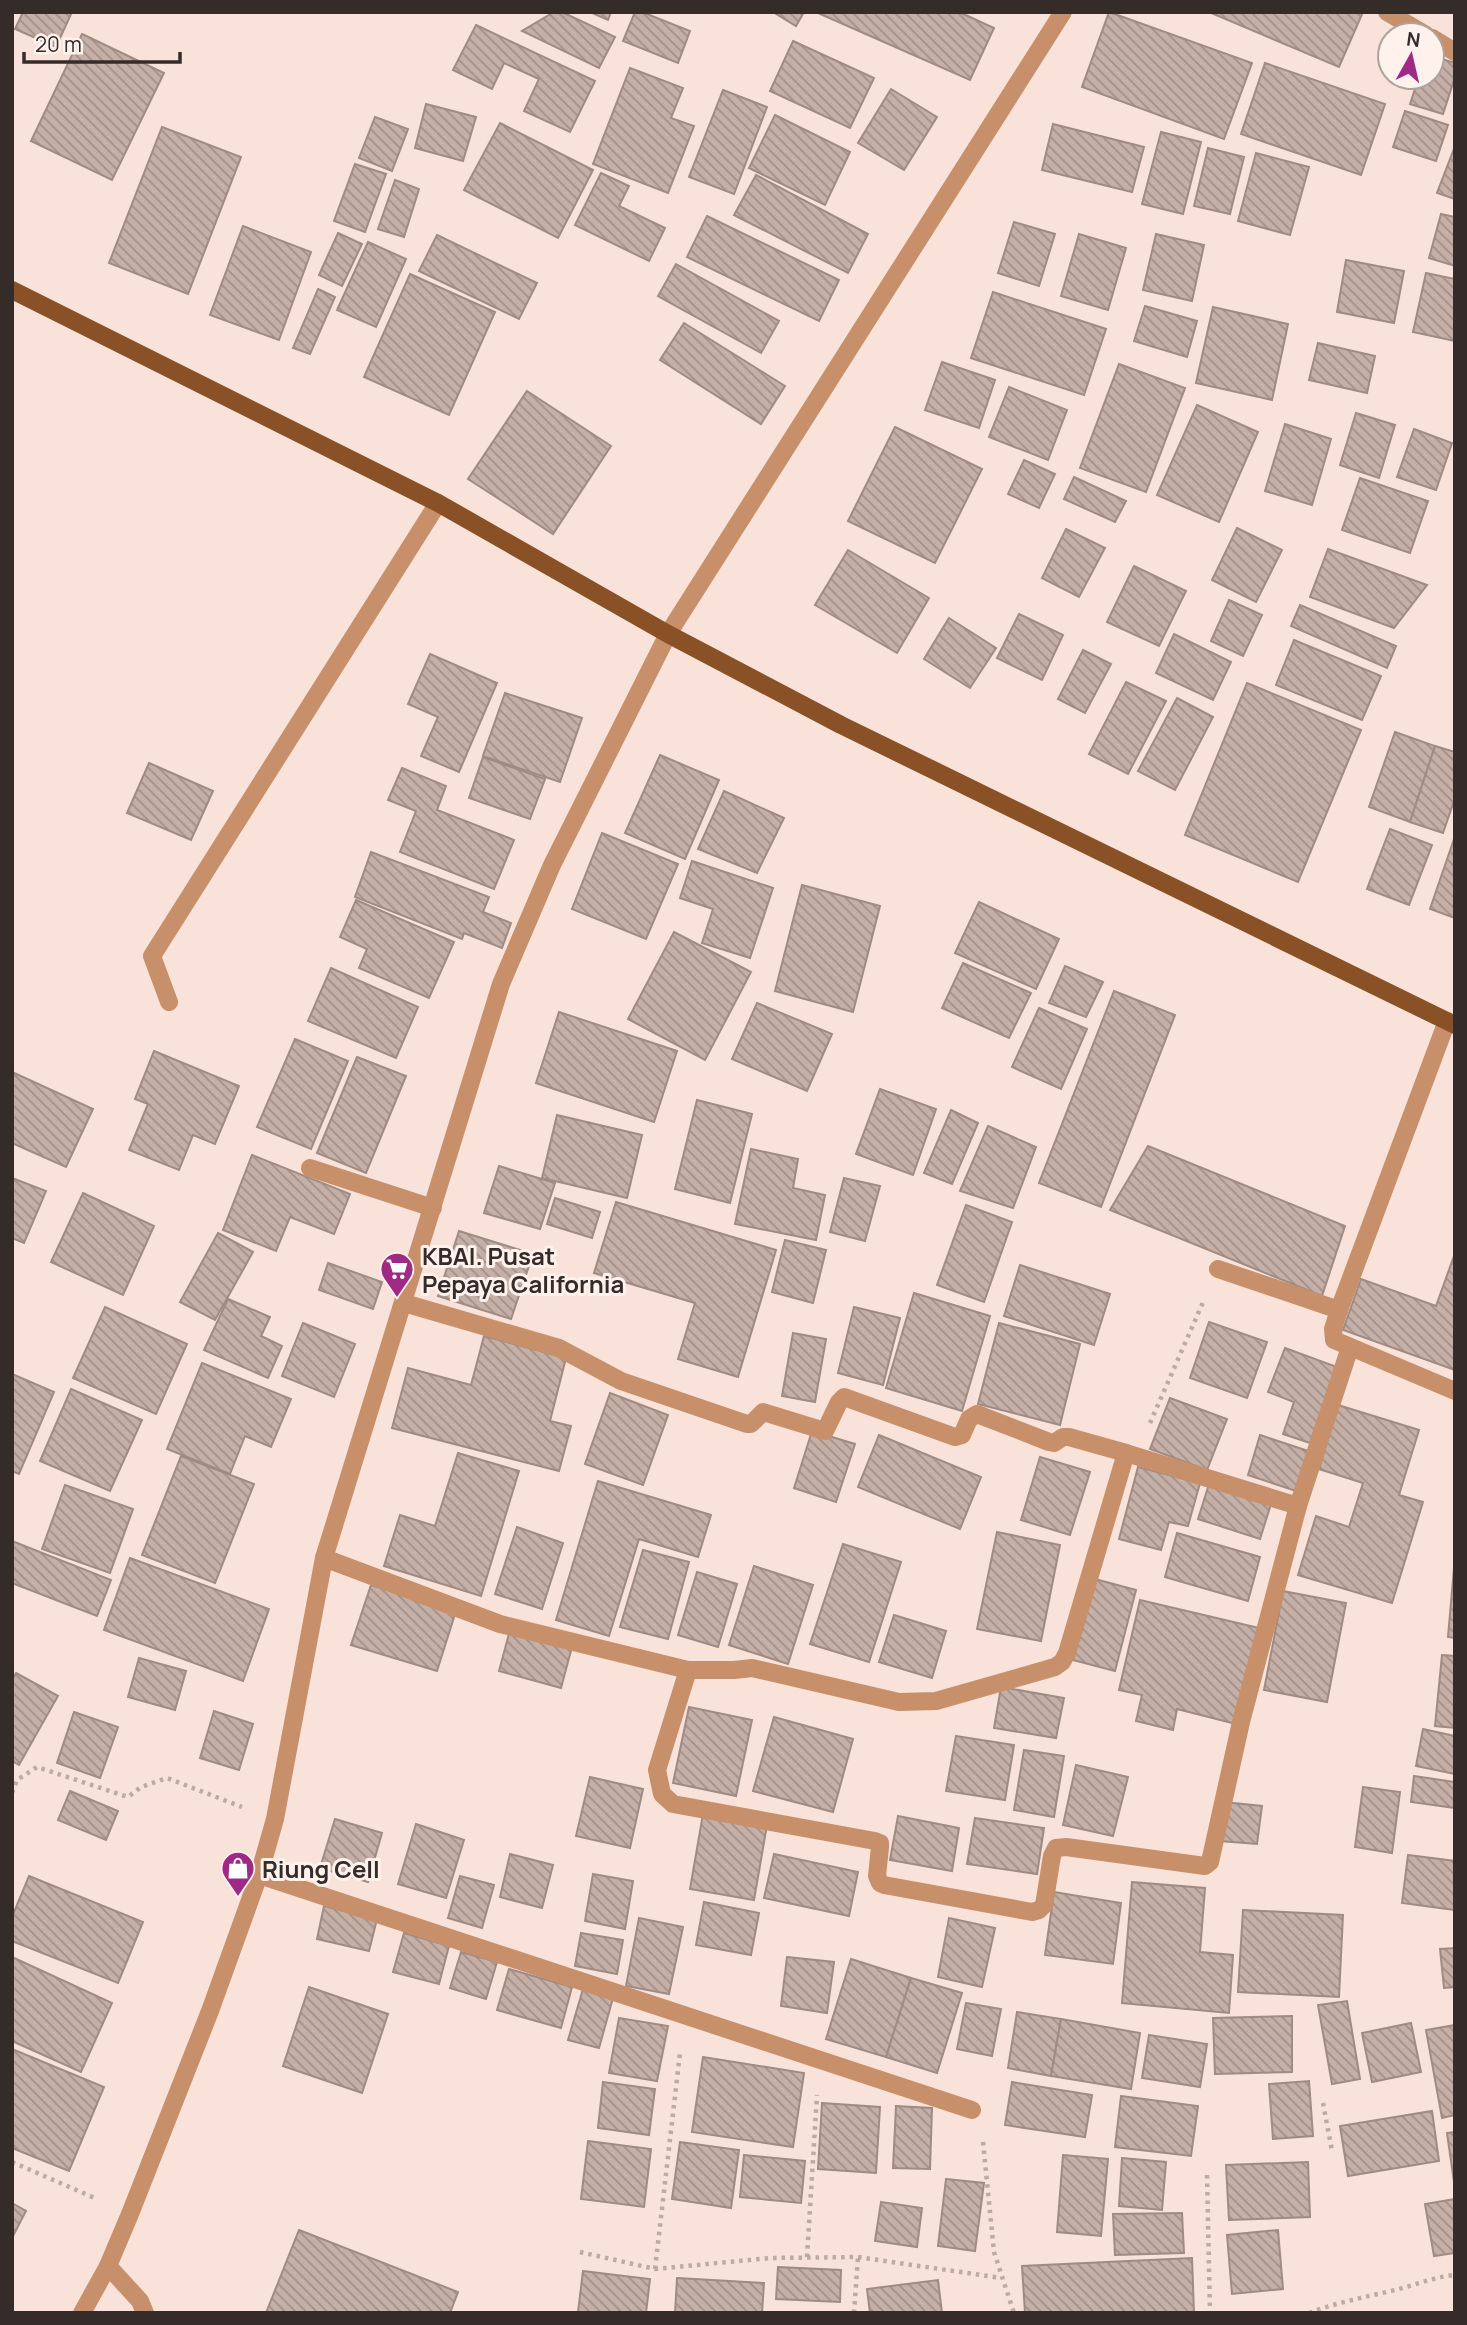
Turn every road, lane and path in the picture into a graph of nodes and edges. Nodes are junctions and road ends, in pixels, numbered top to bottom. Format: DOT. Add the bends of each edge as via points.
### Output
graph roads {
  1 [pos="1063,12"];
  2 [pos="1387,12"];
  3 [pos="1402,21"];
  4 [pos="12,290"];
  5 [pos="438,503"];
  6 [pos="668,634"];
  7 [pos="169,1002"];
  8 [pos="1451,1023"];
  9 [pos="310,1168"];
  10 [pos="433,1208"];
  11 [pos="1218,1269"];
  12 [pos="404,1303"];
  13 [pos="1339,1310"];
  14 [pos="1350,1348"];
  15 [pos="1455,1391"];
  16 [pos="1131,1454"];
  17 [pos="1298,1506"];
  18 [pos="324,1558"];
  19 [pos="688,1670"];
  20 [pos="12,1793"];
  21 [pos="275,1819"];
  22 [pos="259,1875"];
  23 [pos="684,2014"];
  24 [pos="819,2060"];
  25 [pos="1323,2104"];
  26 [pos="972,2110"];
  27 [pos="1332,2151"];
  28 [pos="12,2162"];
  29 [pos="1208,2175"];
  30 [pos="130,2214"];
  31 [pos="580,2252"];
  32 [pos="858,2257"];
  33 [pos="807,2258"];
  34 [pos="108,2266"];
  35 [pos="654,2269"];
  36 [pos="1455,2275"];
  37 [pos="1001,2278"];
  38 [pos="82,2313"];
  39 [pos="145,2313"];
  40 [pos="854,2313"];
  41 [pos="1014,2313"];
  42 [pos="1210,2313"];
  43 [pos="1309,2313"];
  1 -- 6 [label="street"];
  2 -- 3 [label="street"];
  4 -- 5 [label="main road"];
  5 -- 6 [label="main road"];
  5 -- 7 [label="street" via="152,956"];
  6 -- 8 [label="main road" via="841,725"];
  6 -- 10 [label="street" via="552,865 501,984"];
  8 -- 13 [label="street"];
  9 -- 10 [label="street"];
  10 -- 12 [label="street"];
  11 -- 13 [label="street"];
  11 -- 16 [label="path"];
  12 -- 16 [label="street" via="559,1348 621,1381 747,1424 763,1412 825,1431 844,1398 955,1437 962,1435 969,1419 977,1414 1049,1442 1069,1437"];
  12 -- 18 [label="street"];
  13 -- 14 [label="street" via="1334,1340"];
  14 -- 15 [label="street"];
  14 -- 17 [label="street"];
  16 -- 17 [label="street"];
  16 -- 19 [label="street" via="1067,1653 1055,1667 936,1702 899,1702 752,1668"];
  17 -- 19 [label="street" via="1210,1862 1205,1866 1056,1848 1044,1905 1032,1912 884,1885 877,1876 880,1843 704,1811 673,1804 662,1794 657,1770"];
  18 -- 19 [label="street" via="500,1624"];
  18 -- 21 [label="street"];
  20 -- 21 [label="path" via="17,1780 37,1767 128,1797 167,1778"];
  21 -- 22 [label="street"];
  22 -- 23 [label="street"];
  22 -- 30 [label="street"];
  23 -- 24 [label="street"];
  23 -- 35 [label="path"];
  24 -- 26 [label="street"];
  24 -- 33 [label="path"];
  25 -- 27 [label="path"];
  26 -- 37 [label="path" via="981,2119 994,2252"];
  28 -- 30 [label="path"];
  29 -- 42 [label="path"];
  30 -- 34 [label="street"];
  31 -- 35 [label="path"];
  32 -- 33 [label="path"];
  32 -- 37 [label="path"];
  32 -- 40 [label="path"];
  33 -- 35 [label="path"];
  34 -- 38 [label="street"];
  34 -- 39 [label="street"];
  36 -- 43 [label="path" via="1340,2301"];
  37 -- 41 [label="path"];
}
